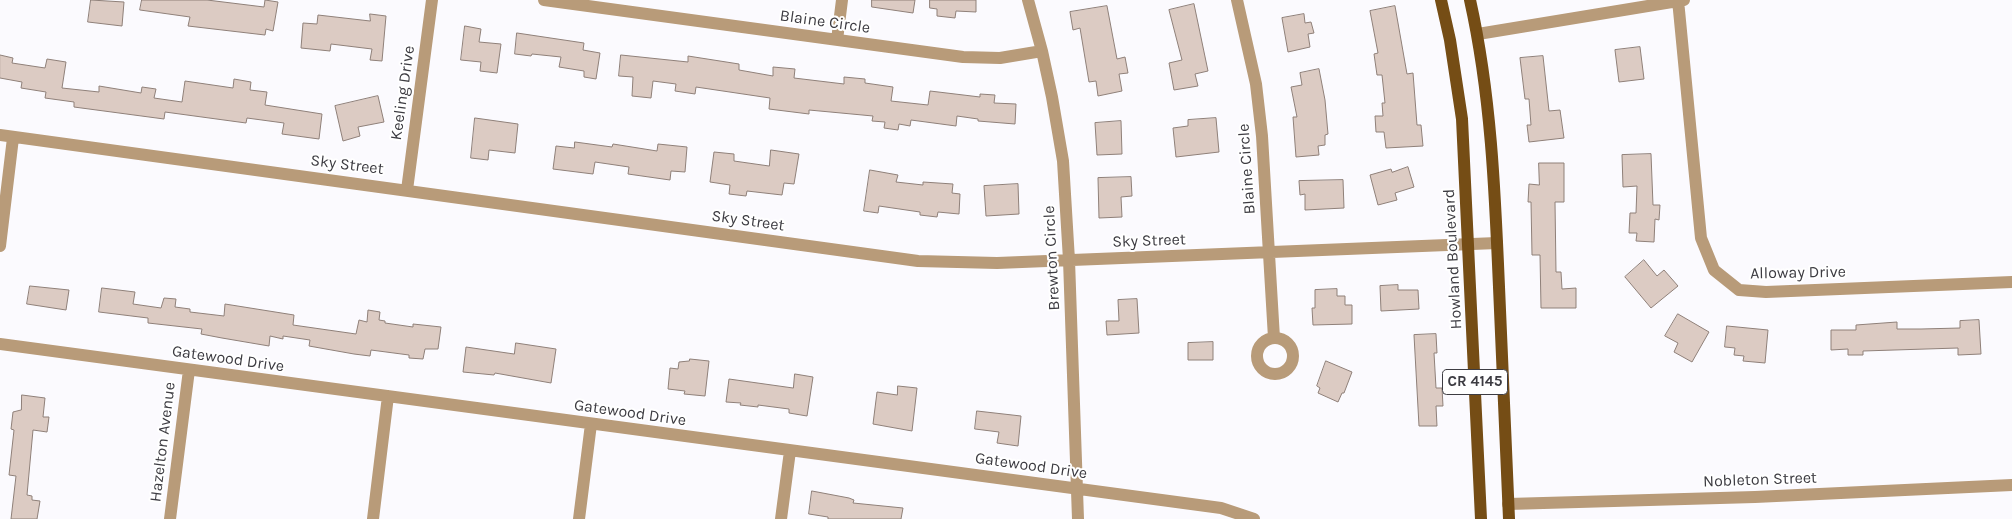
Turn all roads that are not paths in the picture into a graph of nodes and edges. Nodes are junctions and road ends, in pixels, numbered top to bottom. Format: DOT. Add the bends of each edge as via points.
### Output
graph roads {
  1 [pos="432,0"];
  2 [pos="544,0"];
  3 [pos="842,0"];
  4 [pos="1028,0"];
  5 [pos="1237,0"];
  6 [pos="1441,0"];
  7 [pos="1470,0"];
  8 [pos="1680,0"];
  9 [pos="637,6"];
  10 [pos="1478,34"];
  11 [pos="837,40"];
  12 [pos="1042,51"];
  13 [pos="0,135"];
  14 [pos="13,138"];
  15 [pos="406,190"];
  16 [pos="1497,243"];
  17 [pos="1469,244"];
  18 [pos="0,246"];
  19 [pos="1269,253"];
  20 [pos="1069,260"];
  21 [pos="2012,282"];
  22 [pos="1274,338"];
  23 [pos="0,344"];
  24 [pos="189,370"];
  25 [pos="388,396"];
  26 [pos="591,424"];
  27 [pos="790,451"];
  28 [pos="2012,485"];
  29 [pos="1077,488"];
  30 [pos="1508,504"];
  31 [pos="170,519"];
  32 [pos="373,519"];
  33 [pos="579,519"];
  34 [pos="781,519"];
  35 [pos="1078,519"];
  36 [pos="1254,519"];
  37 [pos="1480,519"];
  38 [pos="1509,519"];
  1 -- 15 [label="street, Keeling Drive"];
  2 -- 9 [label="street, Blaine Circle"];
  3 -- 11 [label="street"];
  4 -- 12 [label="street, Brewton Circle"];
  5 -- 19 [label="street, Blaine Circle" via="1256,84"];
  6 -- 17 [label="main road, Howland Boulevard / CR 4145" via="1462,119"];
  7 -- 10 [label="main road, CR 4145"];
  8 -- 10 [label="street"];
  8 -- 21 [label="street, Alloway Drive" via="1701,238 1714,270 1739,290 1766,292"];
  9 -- 11 [label="street, Blaine Circle"];
  10 -- 16 [label="main road, CR 4145" via="1489,113"];
  11 -- 12 [label="street, Blaine Circle" via="963,57 1000,58"];
  12 -- 20 [label="street, Brewton Circle" via="1063,161"];
  13 -- 14 [label="street, Sky Street"];
  14 -- 15 [label="street, Sky Street"];
  14 -- 18 [label="street"];
  15 -- 20 [label="street, Sky Street" via="918,260 997,263"];
  16 -- 17 [label="street, Sky Street"];
  16 -- 30 [label="main road, CR 4145"];
  17 -- 19 [label="street, Sky Street"];
  17 -- 37 [label="main road, Howland Boulevard / CR 4145"];
  19 -- 20 [label="street, Sky Street"];
  19 -- 22 [label="street, Blaine Circle"];
  20 -- 29 [label="street, Brewton Circle"];
  23 -- 24 [label="street, Gatewood Drive"];
  24 -- 25 [label="street, Gatewood Drive"];
  24 -- 31 [label="street, Hazelton Avenue"];
  25 -- 26 [label="street, Gatewood Drive"];
  25 -- 32 [label="street"];
  26 -- 27 [label="street, Gatewood Drive"];
  26 -- 33 [label="street"];
  27 -- 29 [label="street, Gatewood Drive"];
  27 -- 34 [label="street"];
  28 -- 30 [label="street, Nobleton Street"];
  29 -- 35 [label="street, Brewton Circle"];
  29 -- 36 [label="street, Gatewood Drive" via="1221,508"];
  30 -- 38 [label="main road, CR 4145"];
}
